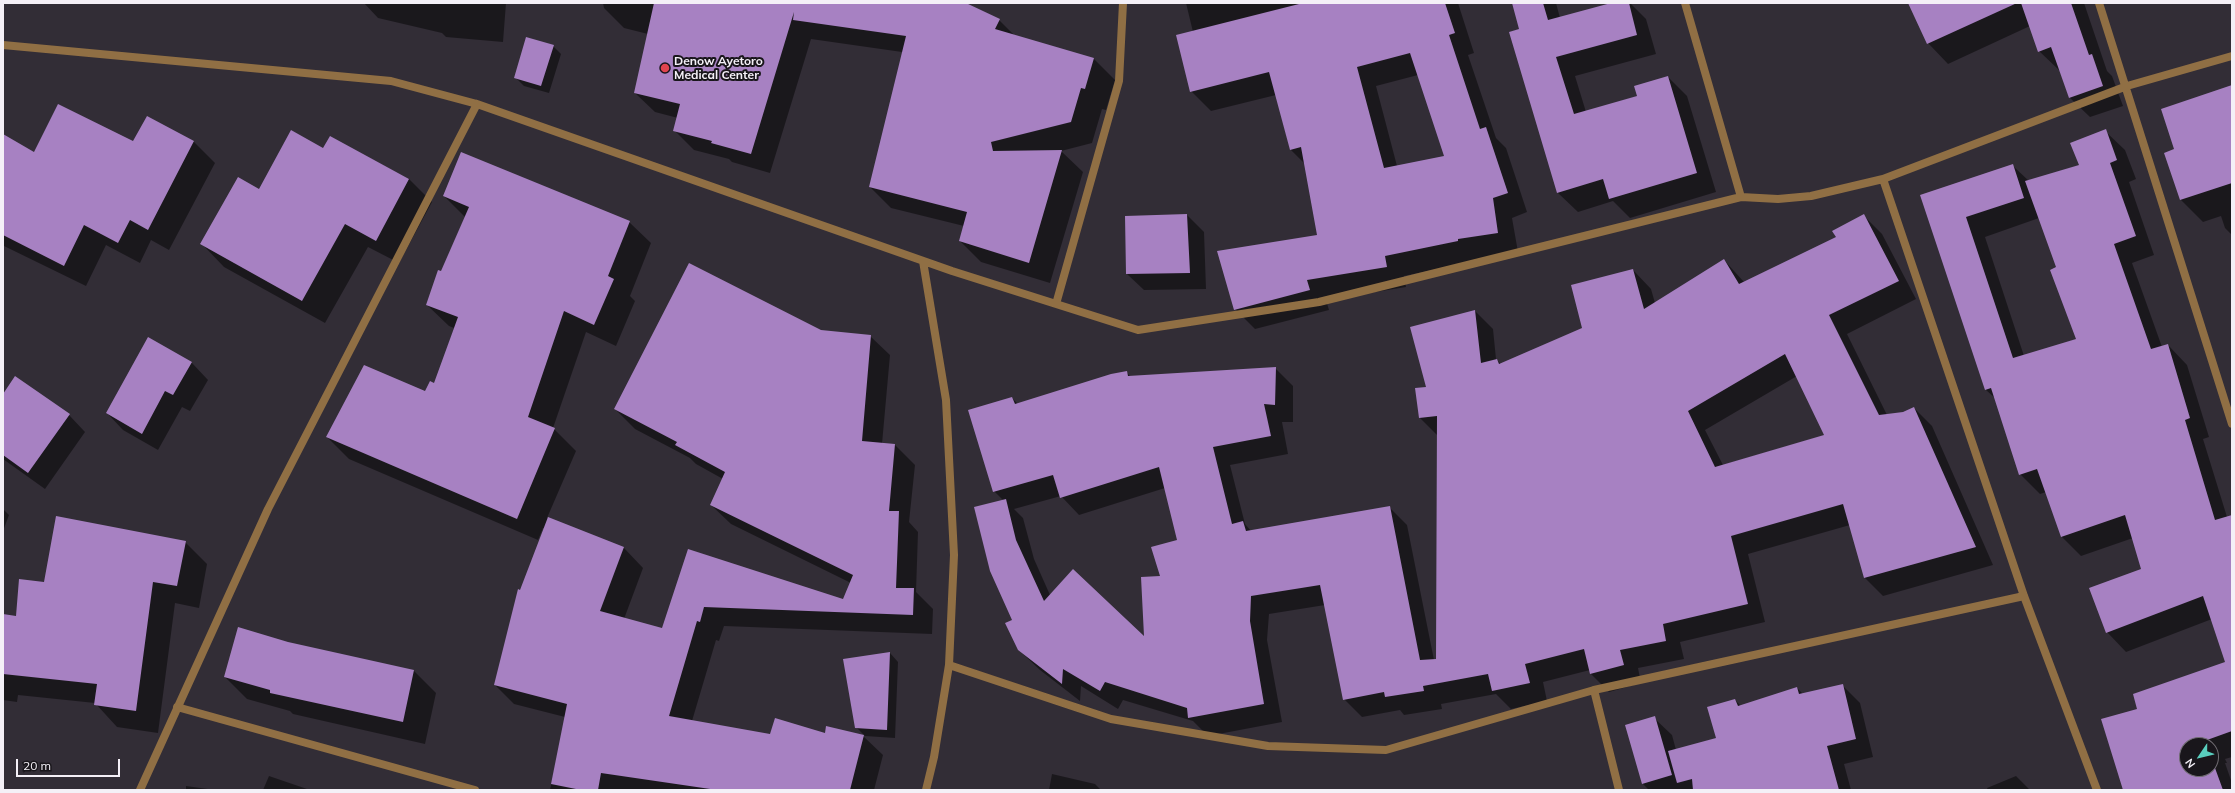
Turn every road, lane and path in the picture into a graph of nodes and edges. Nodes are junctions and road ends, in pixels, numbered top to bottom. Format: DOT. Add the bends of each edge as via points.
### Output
graph roads {
  1 [pos="1123,3"];
  2 [pos="1685,3"];
  3 [pos="2100,3"];
  4 [pos="3,46"];
  5 [pos="2232,56"];
  6 [pos="2127,86"];
  7 [pos="477,104"];
  8 [pos="1884,179"];
  9 [pos="1741,197"];
  10 [pos="923,261"];
  11 [pos="1056,304"];
  12 [pos="2232,424"];
  13 [pos="2024,596"];
  14 [pos="949,665"];
  15 [pos="1594,690"];
  16 [pos="178,707"];
  17 [pos="140,790"];
  18 [pos="474,790"];
  19 [pos="926,790"];
  20 [pos="1619,790"];
  21 [pos="2096,790"];
  1 -- 11 [label="street" via="1119,81"];
  2 -- 9 [label="street"];
  3 -- 6 [label="street"];
  4 -- 7 [label="street" via="391,81"];
  5 -- 6 [label="street"];
  6 -- 8 [label="street"];
  6 -- 12 [label="street"];
  7 -- 10 [label="street"];
  7 -- 16 [label="street" via="268,509"];
  8 -- 9 [label="street" via="1811,196 1778,199"];
  8 -- 13 [label="street"];
  9 -- 11 [label="street" via="1304,305 1138,330"];
  10 -- 11 [label="street"];
  10 -- 14 [label="street" via="946,400 954,556"];
  13 -- 15 [label="street"];
  13 -- 21 [label="street"];
  14 -- 15 [label="street" via="1111,719 1268,746 1386,750"];
  14 -- 19 [label="street"];
  15 -- 20 [label="street"];
  16 -- 17 [label="street"];
  16 -- 18 [label="street"];
}
